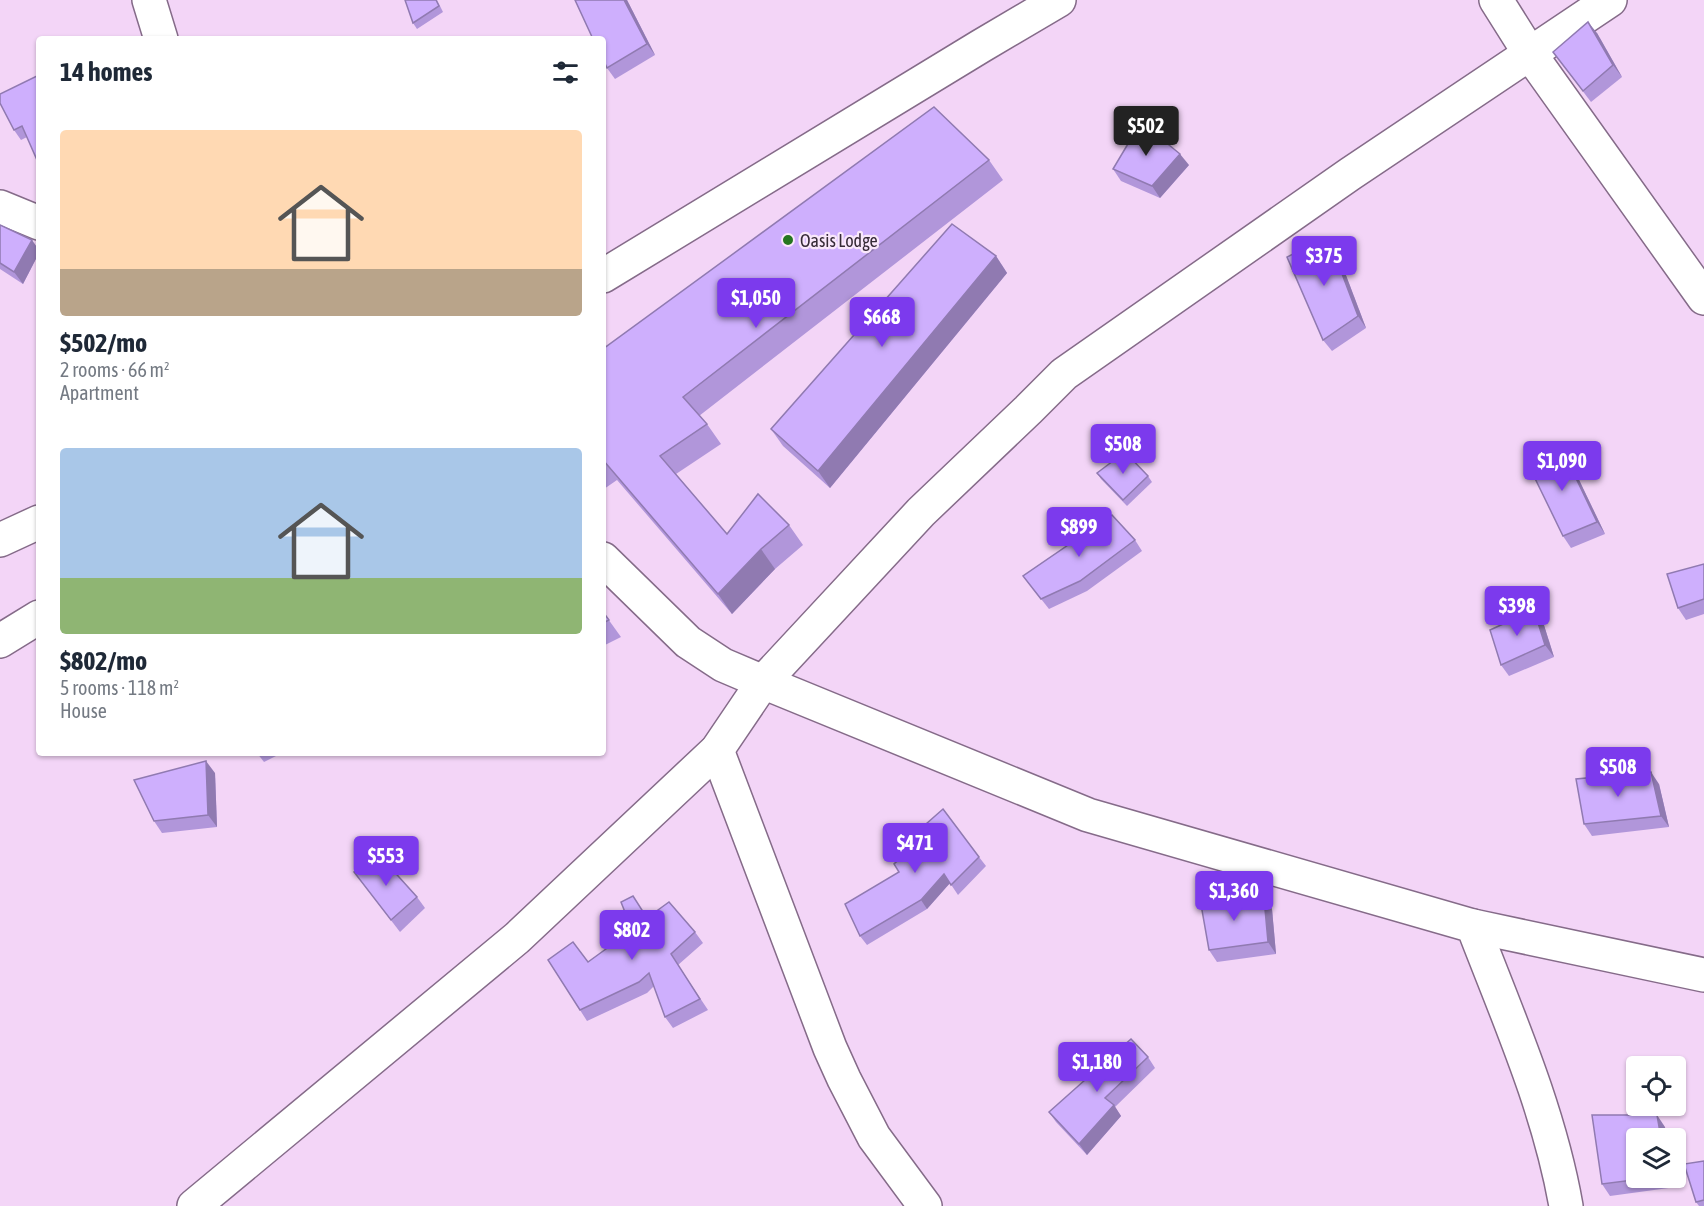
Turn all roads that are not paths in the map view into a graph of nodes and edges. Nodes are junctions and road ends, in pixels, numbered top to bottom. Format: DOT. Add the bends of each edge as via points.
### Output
graph roads {
  1 [pos="149,0"];
  2 [pos="1059,0"];
  3 [pos="1496,0"];
  4 [pos="1610,0"];
  5 [pos="160,36"];
  6 [pos="1530,54"];
  7 [pos="0,207"];
  8 [pos="36,222"];
  9 [pos="606,274"];
  10 [pos="1704,298"];
  11 [pos="36,523"];
  12 [pos="0,540"];
  13 [pos="606,562"];
  14 [pos="36,619"];
  15 [pos="0,641"];
  16 [pos="763,682"];
  17 [pos="717,750"];
  18 [pos="1473,926"];
  19 [pos="1704,975"];
  20 [pos="194,1206"];
  21 [pos="924,1206"];
  22 [pos="1566,1206"];
  1 -- 5 [label="street"];
  2 -- 9 [label="street"];
  3 -- 6 [label="street"];
  4 -- 6 [label="street"];
  6 -- 10 [label="street"];
  6 -- 16 [label="street" via="1064,374 921,512"];
  7 -- 8 [label="street"];
  11 -- 12 [label="street"];
  13 -- 16 [label="street" via="688,642 723,665"];
  14 -- 15 [label="street"];
  16 -- 17 [label="street"];
  16 -- 18 [label="street" via="1088,815"];
  17 -- 20 [label="street" via="517,938"];
  17 -- 21 [label="street" via="844,1079 874,1137"];
  18 -- 19 [label="street"];
  18 -- 22 [label="street" via="1535,1090"];
}
